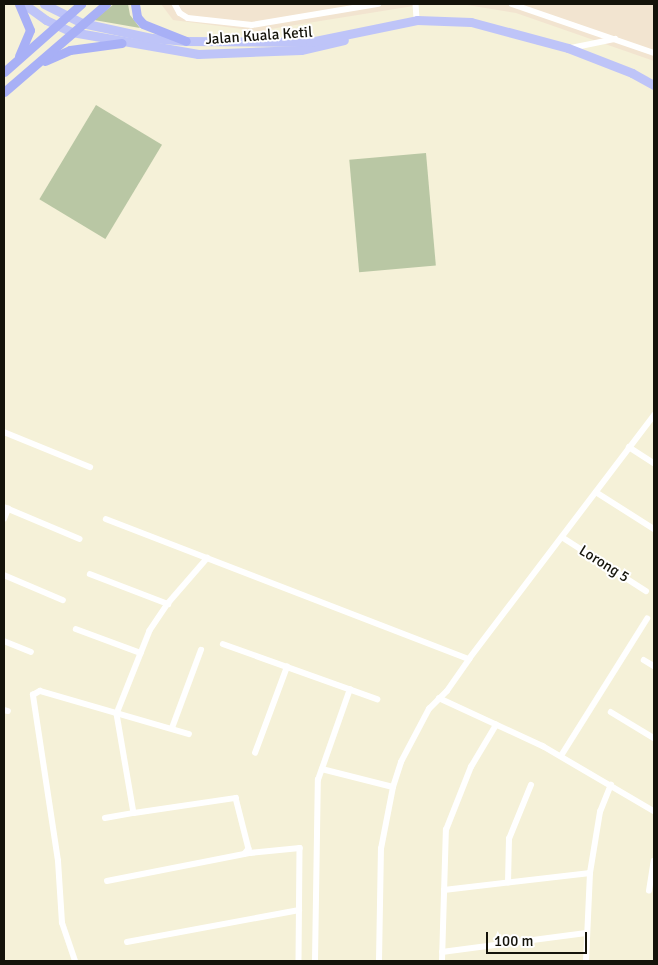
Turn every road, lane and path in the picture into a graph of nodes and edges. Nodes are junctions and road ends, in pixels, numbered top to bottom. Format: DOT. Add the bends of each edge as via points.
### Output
graph roads {
  1 [pos="19,4"];
  2 [pos="24,4"];
  3 [pos="44,4"];
  4 [pos="81,4"];
  5 [pos="106,4"];
  6 [pos="135,4"];
  7 [pos="175,4"];
  8 [pos="378,4"];
  9 [pos="416,4"];
  10 [pos="512,4"];
  11 [pos="66,16"];
  12 [pos="417,20"];
  13 [pos="82,23"];
  14 [pos="56,26"];
  15 [pos="387,26"];
  16 [pos="72,32"];
  17 [pos="615,38"];
  18 [pos="186,41"];
  19 [pos="122,43"];
  20 [pos="568,48"];
  21 [pos="654,54"];
  22 [pos="13,64"];
  23 [pos="33,67"];
  24 [pos="4,72"];
  25 [pos="654,85"];
  26 [pos="4,92"];
  27 [pos="654,415"];
  28 [pos="4,432"];
  29 [pos="629,447"];
  30 [pos="654,463"];
  31 [pos="90,467"];
  32 [pos="596,492"];
  33 [pos="6,508"];
  34 [pos="4,519"];
  35 [pos="106,520"];
  36 [pos="654,529"];
  37 [pos="562,537"];
  38 [pos="80,539"];
  39 [pos="208,558"];
  40 [pos="90,574"];
  41 [pos="4,575"];
  42 [pos="646,591"];
  43 [pos="63,600"];
  44 [pos="168,604"];
  45 [pos="647,620"];
  46 [pos="76,629"];
  47 [pos="4,641"];
  48 [pos="223,644"];
  49 [pos="201,650"];
  50 [pos="31,652"];
  51 [pos="141,653"];
  52 [pos="469,659"];
  53 [pos="644,660"];
  54 [pos="654,666"];
  55 [pos="287,667"];
  56 [pos="350,689"];
  57 [pos="439,698"];
  58 [pos="377,699"];
  59 [pos="611,712"];
  60 [pos="117,714"];
  61 [pos="496,725"];
  62 [pos="172,728"];
  63 [pos="189,734"];
  64 [pos="654,738"];
  65 [pos="255,753"];
  66 [pos="561,756"];
  67 [pos="322,769"];
  68 [pos="611,784"];
  69 [pos="531,785"];
  70 [pos="393,788"];
  71 [pos="654,810"];
  72 [pos="134,813"];
  73 [pos="105,818"];
  74 [pos="245,854"];
  75 [pos="654,862"];
  76 [pos="590,873"];
  77 [pos="107,881"];
  78 [pos="508,883"];
  79 [pos="444,890"];
  80 [pos="649,891"];
  81 [pos="300,910"];
  82 [pos="586,933"];
  83 [pos="127,942"];
  84 [pos="442,952"];
  85 [pos="75,961"];
  86 [pos="298,961"];
  87 [pos="315,961"];
  88 [pos="379,961"];
  89 [pos="442,961"];
  90 [pos="586,961"];
  1 -- 22 [label="highway" via="28,22 29,34"];
  2 -- 14 [label="main road, Jalan Kuala Ketil"];
  3 -- 11 [label="main road, Jalan Kuala Ketil"];
  4 -- 11 [label="highway"];
  5 -- 13 [label="highway"];
  6 -- 18 [label="highway" via="142,24"];
  7 -- 8 [label="street" via="188,18 252,25"];
  9 -- 12 [label="street"];
  10 -- 17 [label="street"];
  11 -- 13 [label="main road, Jalan Kuala Ketil"];
  11 -- 14 [label="highway"];
  12 -- 15 [label="main road, Jalan Kuala Ketil"];
  12 -- 20 [label="main road, Jalan Kuala Ketil" via="471,22"];
  13 -- 16 [label="highway"];
  13 -- 18 [label="main road, Jalan Kuala Ketil" via="159,40"];
  14 -- 16 [label="main road, Jalan Kuala Ketil"];
  14 -- 22 [label="highway"];
  15 -- 18 [label="main road, Jalan Kuala Ketil" via="310,42"];
  15 -- 19 [label="main road, Jalan Kuala Ketil" via="332,44 239,54 198,54"];
  16 -- 19 [label="main road, Jalan Kuala Ketil"];
  16 -- 23 [label="highway"];
  17 -- 20 [label="street"];
  17 -- 21 [label="street"];
  19 -- 23 [label="highway" via="70,50"];
  20 -- 25 [label="main road, Jalan Kuala Ketil"];
  22 -- 24 [label="highway"];
  23 -- 26 [label="highway"];
  27 -- 29 [label="street"];
  28 -- 31 [label="street"];
  29 -- 30 [label="street"];
  29 -- 32 [label="street"];
  32 -- 36 [label="street"];
  32 -- 37 [label="street"];
  33 -- 34 [label="street"];
  33 -- 38 [label="street"];
  35 -- 39 [label="street"];
  37 -- 42 [label="street, Lorong 5"];
  37 -- 52 [label="street"];
  39 -- 44 [label="street"];
  39 -- 52 [label="street"];
  40 -- 44 [label="street"];
  41 -- 43 [label="street"];
  44 -- 51 [label="street" via="150,631"];
  45 -- 66 [label="street"];
  46 -- 51 [label="street"];
  47 -- 50 [label="street"];
  48 -- 55 [label="street"];
  49 -- 62 [label="street"];
  51 -- 60 [label="street"];
  52 -- 57 [label="street"];
  53 -- 54 [label="street"];
  55 -- 56 [label="street"];
  55 -- 65 [label="street"];
  56 -- 58 [label="street"];
  56 -- 67 [label="street"];
  57 -- 61 [label="street"];
  57 -- 70 [label="street" via="424,717"];
  59 -- 64 [label="street"];
  60 -- 62 [label="street"];
  60 -- 72 [label="street"];
  60 -- 85 [label="street" via="40,691 33,695 58,861 62,923"];
  61 -- 66 [label="street"];
  61 -- 79 [label="street" via="471,767 449,821"];
  62 -- 63 [label="street"];
  66 -- 68 [label="street"];
  67 -- 70 [label="street"];
  67 -- 87 [label="street" via="318,780"];
  68 -- 71 [label="street"];
  68 -- 76 [label="street" via="600,812"];
  69 -- 78 [label="street" via="509,839"];
  70 -- 88 [label="street" via="381,849"];
  72 -- 73 [label="street"];
  72 -- 74 [label="street" via="236,798 249,849"];
  74 -- 77 [label="street"];
  74 -- 81 [label="street" via="300,848"];
  75 -- 80 [label="street"];
  76 -- 78 [label="street"];
  76 -- 82 [label="street"];
  78 -- 79 [label="street"];
  79 -- 84 [label="street"];
  81 -- 83 [label="street"];
  81 -- 86 [label="street"];
  82 -- 84 [label="street"];
  82 -- 90 [label="street"];
  84 -- 89 [label="street"];
}
